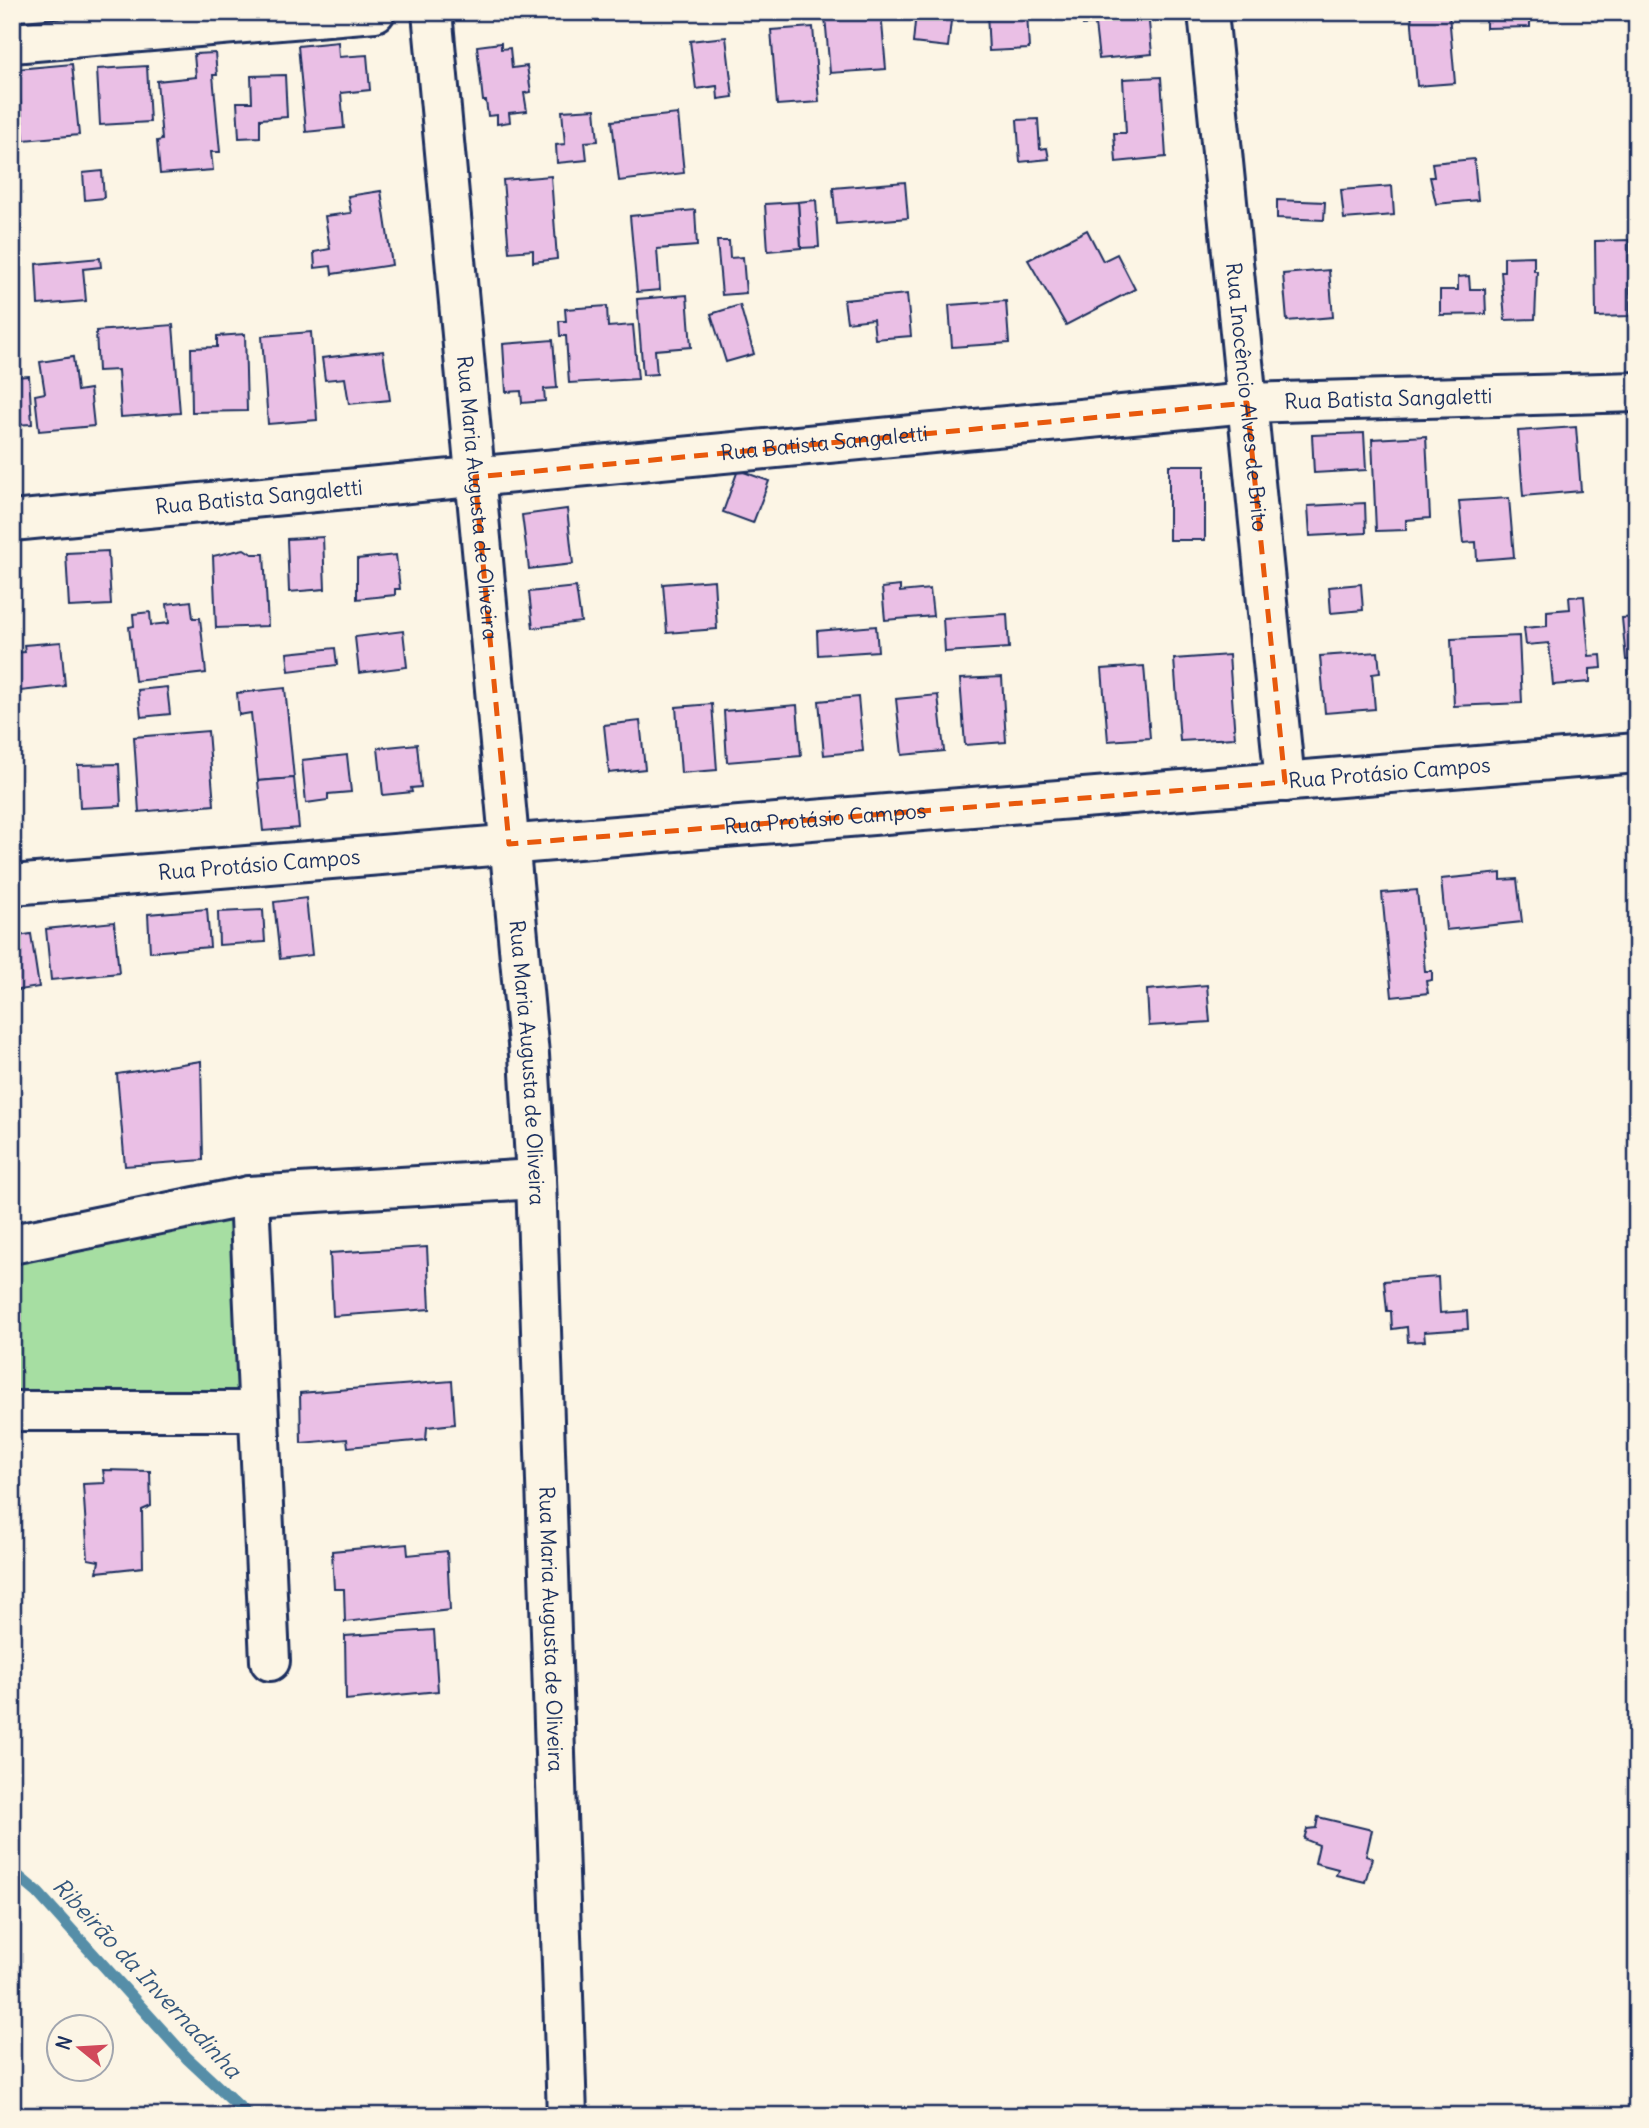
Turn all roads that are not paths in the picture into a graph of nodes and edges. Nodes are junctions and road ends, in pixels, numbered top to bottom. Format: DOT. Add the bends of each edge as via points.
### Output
graph roads {
  1 [pos="375,12"];
  2 [pos="432,12"];
  3 [pos="1208,12"];
  4 [pos="12,43"];
  5 [pos="1637,392"];
  6 [pos="1247,403"];
  7 [pos="475,477"];
  8 [pos="12,520"];
  9 [pos="1637,753"];
  10 [pos="1285,782"];
  11 [pos="509,845"];
  12 [pos="12,885"];
  13 [pos="536,1180"];
  14 [pos="249,1196"];
  15 [pos="12,1244"];
  16 [pos="12,1411"];
  17 [pos="258,1412"];
  18 [pos="270,1661"];
  19 [pos="567,2116"];
  1 -- 4 [label="street"];
  2 -- 7 [label="street, Rua Maria Augusta de Oliveira"];
  3 -- 6 [label="street, Rua Inocêncio Alves de Brito"];
  5 -- 6 [label="street, Rua Batista Sangaletti"];
  6 -- 7 [label="street, Rua Batista Sangaletti"];
  6 -- 10 [label="street, Rua Inocêncio Alves de Brito"];
  7 -- 8 [label="street, Rua Batista Sangaletti"];
  7 -- 11 [label="street, Rua Maria Augusta de Oliveira"];
  9 -- 10 [label="street, Rua Protásio Campos"];
  10 -- 11 [label="street, Rua Protásio Campos"];
  11 -- 12 [label="street, Rua Protásio Campos"];
  11 -- 13 [label="street, Rua Maria Augusta de Oliveira"];
  13 -- 14 [label="street"];
  13 -- 19 [label="street, Rua Maria Augusta de Oliveira"];
  14 -- 15 [label="street"];
  14 -- 17 [label="street"];
  16 -- 17 [label="street"];
  17 -- 18 [label="street"];
}
